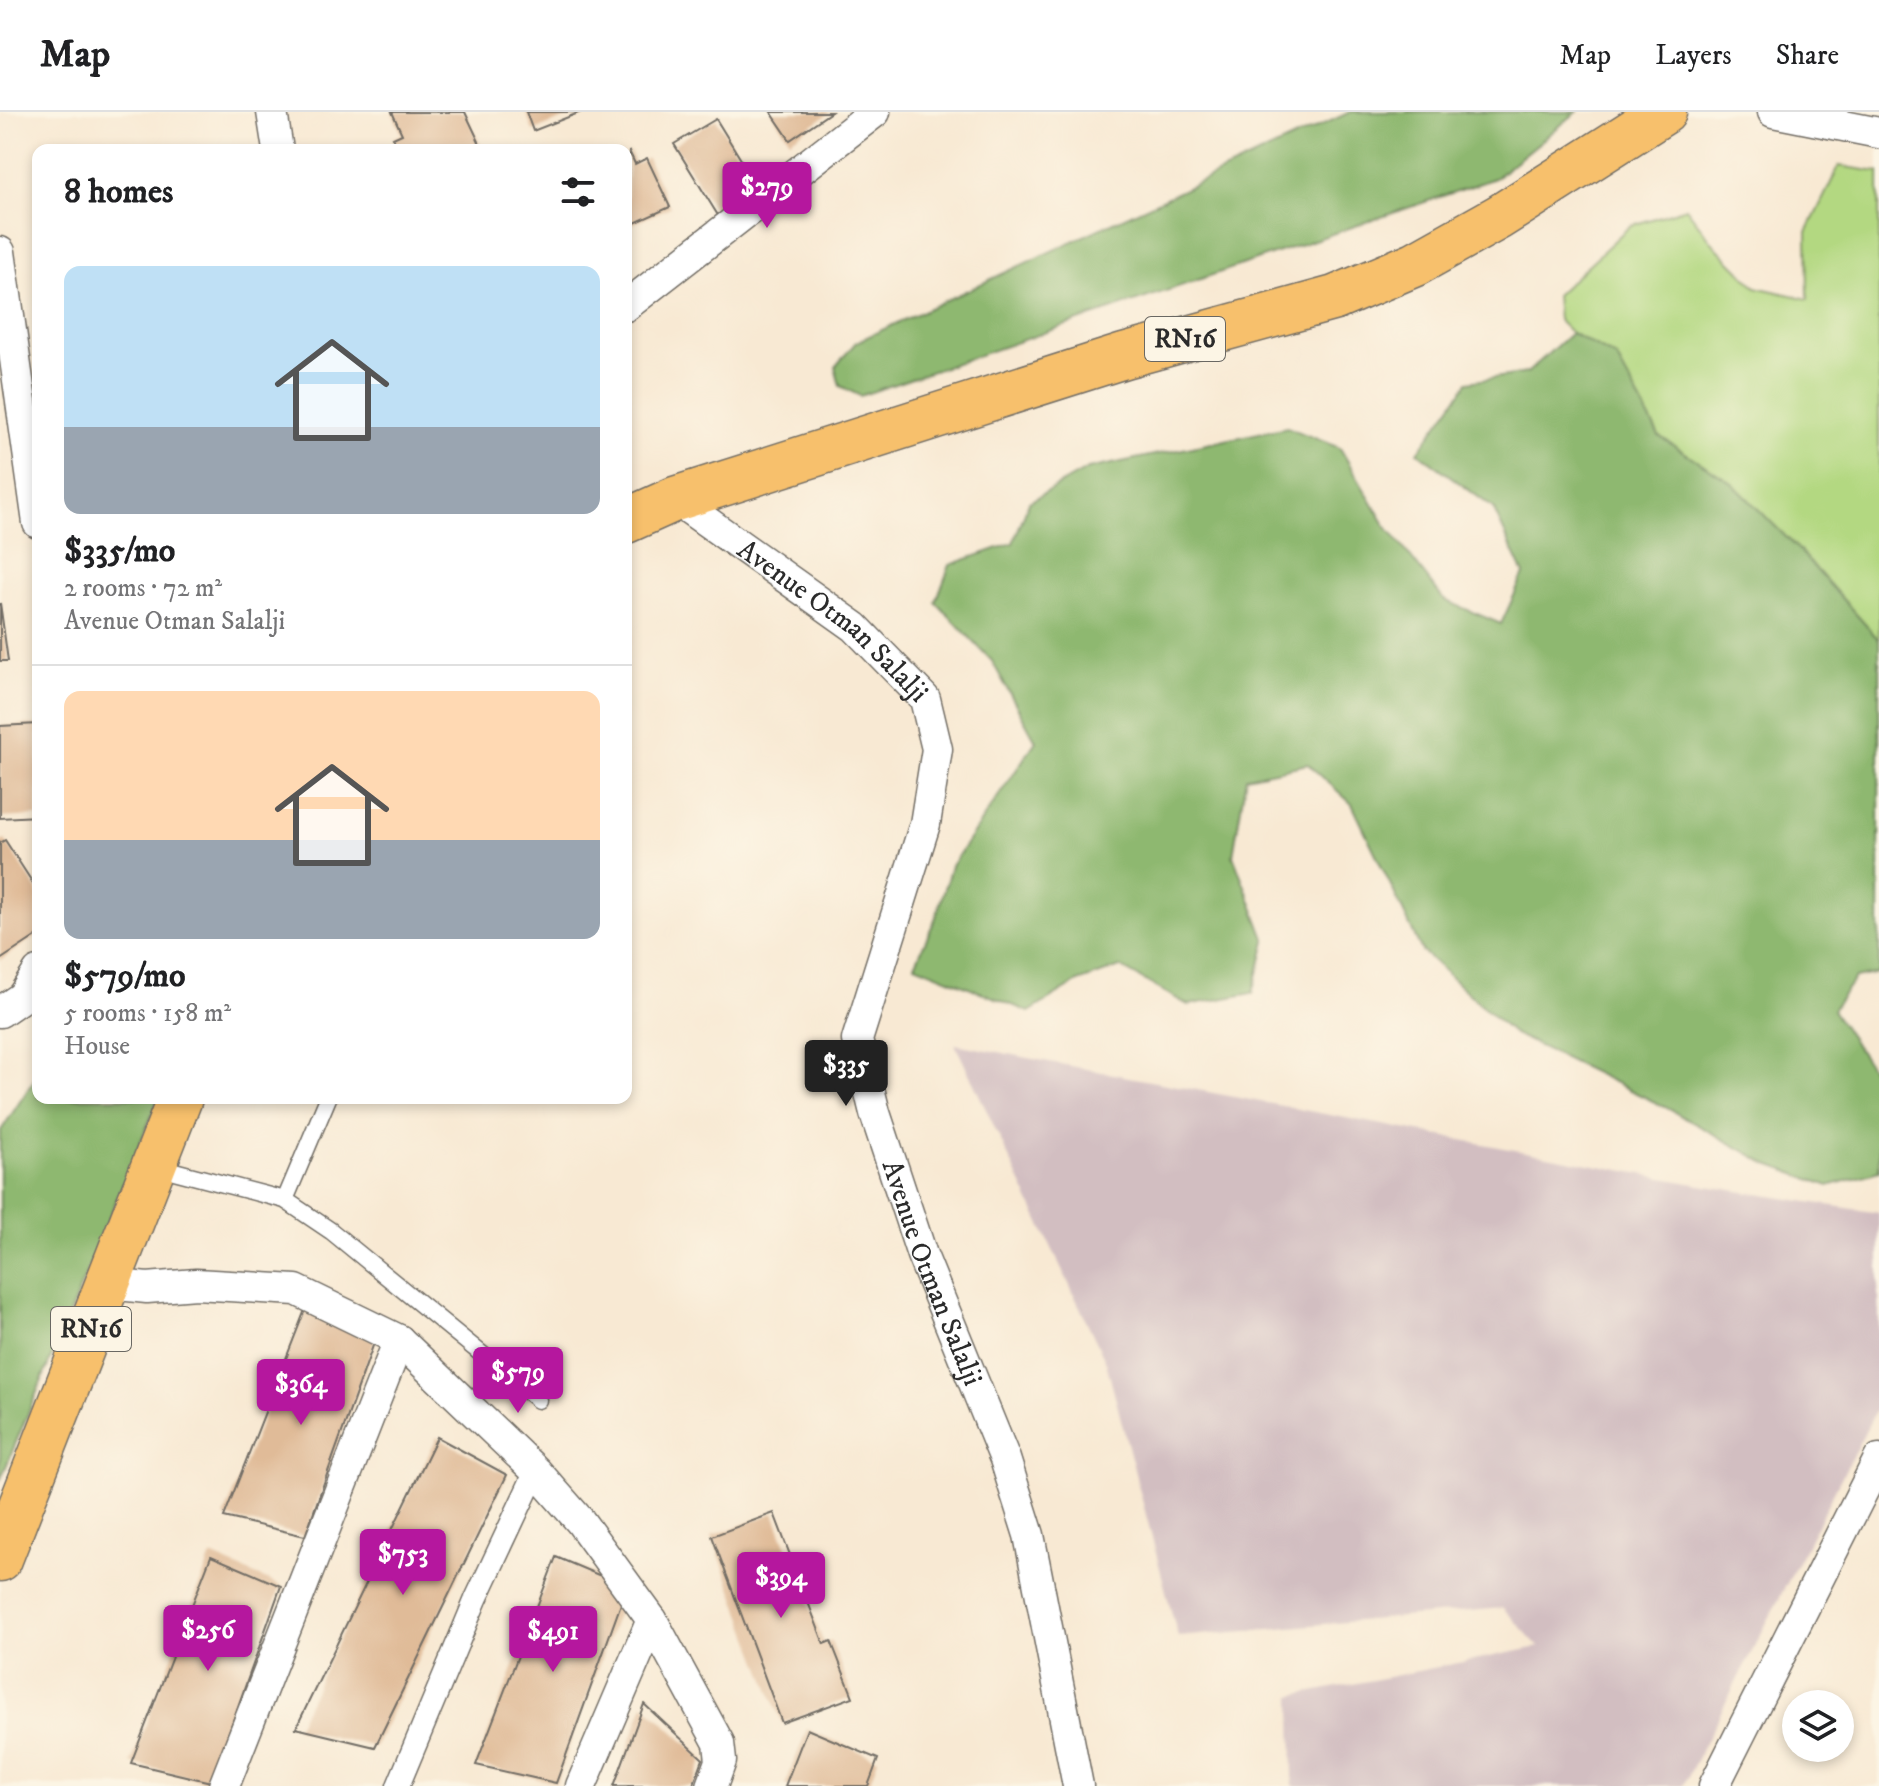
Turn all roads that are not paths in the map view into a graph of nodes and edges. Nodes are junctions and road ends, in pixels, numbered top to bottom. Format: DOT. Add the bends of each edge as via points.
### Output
graph roads {
  1 [pos="272,112"];
  2 [pos="875,112"];
  3 [pos="1664,112"];
  4 [pos="1773,112"];
  5 [pos="1879,133"];
  6 [pos="277,144"];
  7 [pos="0,252"];
  8 [pos="632,301"];
  9 [pos="32,480"];
  10 [pos="675,499"];
  11 [pos="632,518"];
  12 [pos="32,981"];
  13 [pos="0,1012"];
  14 [pos="178,1104"];
  15 [pos="325,1104"];
  16 [pos="153,1165"];
  17 [pos="285,1200"];
  18 [pos="109,1284"];
  19 [pos="399,1340"];
  20 [pos="538,1400"];
  21 [pos="1879,1459"];
  22 [pos="536,1471"];
  23 [pos="0,1559"];
  24 [pos="652,1620"];
  25 [pos="224,1786"];
  26 [pos="398,1786"];
  27 [pos="581,1786"];
  28 [pos="712,1786"];
  29 [pos="1078,1786"];
  30 [pos="1714,1786"];
  1 -- 6 [label="street"];
  2 -- 8 [label="street"];
  3 -- 10 [label="main road, RN16" via="1499,217 1415,264 1335,298 1124,356"];
  4 -- 5 [label="street"];
  7 -- 9 [label="street"];
  10 -- 11 [label="main road, RN16"];
  10 -- 29 [label="street, Avenue Otman Salalji" via="855,627 925,699 937,749 925,824 857,1040 922,1255 1005,1459 1029,1535"];
  12 -- 13 [label="street" via="22,997"];
  14 -- 16 [label="main road, RN16"];
  15 -- 17 [label="lane"];
  16 -- 17 [label="lane"];
  16 -- 18 [label="main road, RN16"];
  17 -- 20 [label="lane" via="331,1231"];
  18 -- 19 [label="street" via="296,1290"];
  18 -- 23 [label="main road, RN16"];
  19 -- 22 [label="street"];
  19 -- 25 [label="street"];
  21 -- 30 [label="street"];
  22 -- 24 [label="street" via="580,1521"];
  22 -- 26 [label="street"];
  24 -- 27 [label="street"];
  24 -- 28 [label="street" via="719,1743 721,1761"];
}
